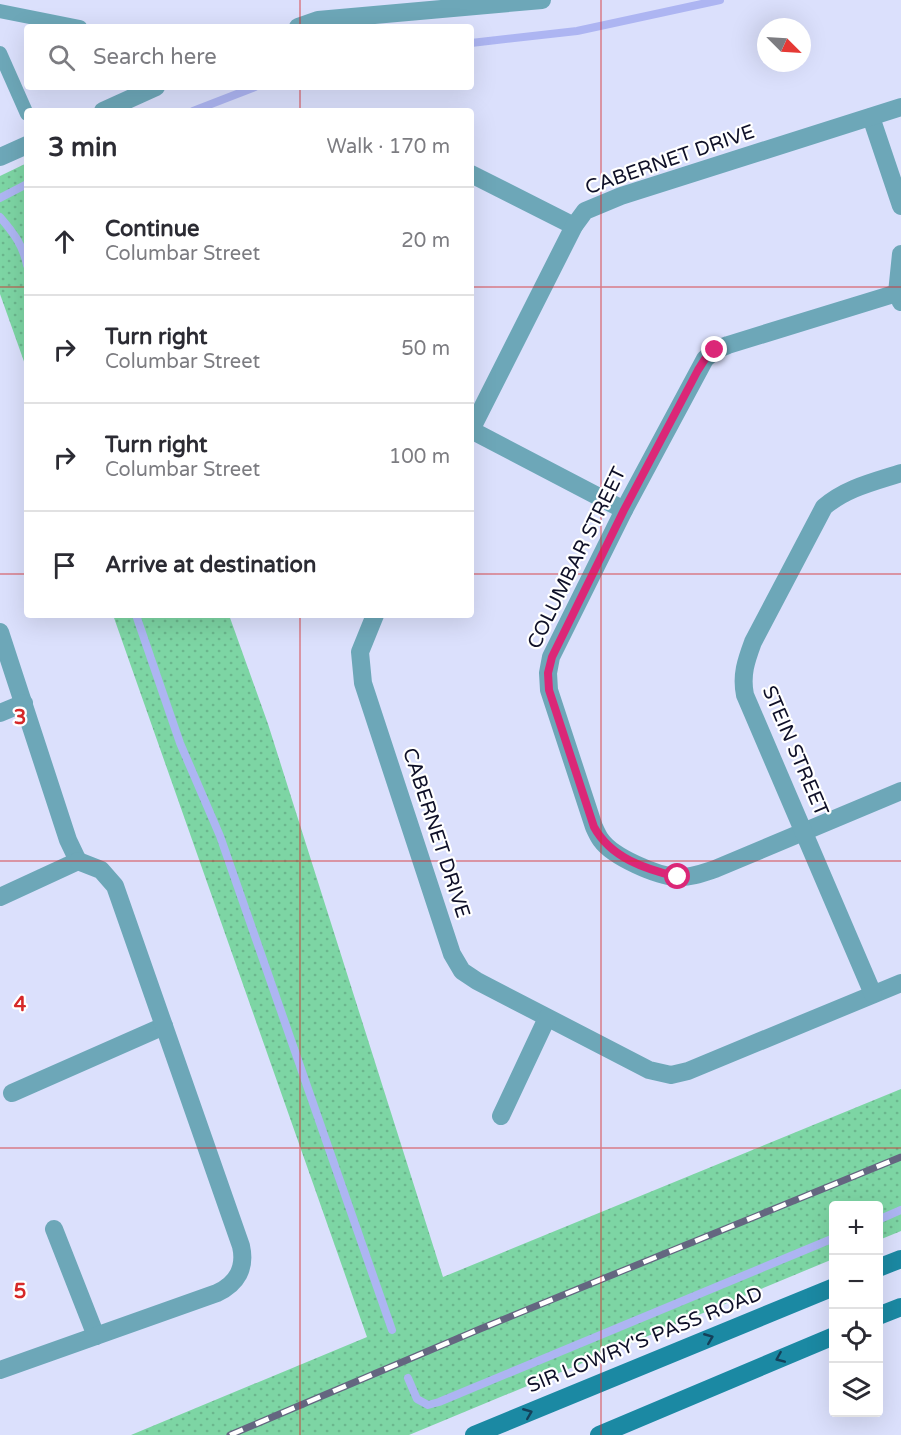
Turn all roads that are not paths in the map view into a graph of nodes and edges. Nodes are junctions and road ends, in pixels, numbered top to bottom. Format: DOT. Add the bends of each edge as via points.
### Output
graph roads {
  1 [pos="542,0"];
  2 [pos="0,11"];
  3 [pos="65,24"];
  4 [pos="307,24"];
  5 [pos="0,53"];
  6 [pos="149,90"];
  7 [pos="901,107"];
  8 [pos="24,108"];
  9 [pos="110,108"];
  10 [pos="871,117"];
  11 [pos="24,146"];
  12 [pos="0,158"];
  13 [pos="474,176"];
  14 [pos="901,206"];
  15 [pos="574,226"];
  16 [pos="901,254"];
  17 [pos="899,297"];
  18 [pos="474,424"];
  19 [pos="474,432"];
  20 [pos="901,473"];
  21 [pos="624,510"];
  22 [pos="374,618"];
  23 [pos="0,632"];
  24 [pos="24,703"];
  25 [pos="0,713"];
  26 [pos="901,791"];
  27 [pos="804,830"];
  28 [pos="78,861"];
  29 [pos="0,897"];
  30 [pos="901,983"];
  31 [pos="873,994"];
  32 [pos="547,1018"];
  33 [pos="164,1026"];
  34 [pos="12,1093"];
  35 [pos="501,1116"];
  36 [pos="54,1229"];
  37 [pos="901,1259"];
  38 [pos="883,1266"];
  39 [pos="829,1289"];
  40 [pos="901,1307"];
  41 [pos="883,1314"];
  42 [pos="96,1336"];
  43 [pos="829,1337"];
  44 [pos="0,1370"];
  45 [pos="474,1435"];
  46 [pos="599,1435"];
  1 -- 4 [label="street"];
  2 -- 3 [label="lane"];
  5 -- 8 [label="lane"];
  6 -- 9 [label="street"];
  7 -- 10 [label="street, CABERNET DRIVE"];
  10 -- 14 [label="street"];
  10 -- 15 [label="street, CABERNET DRIVE" via="594,206"];
  11 -- 12 [label="street"];
  13 -- 15 [label="street"];
  15 -- 18 [label="street, CABERNET DRIVE"];
  16 -- 17 [label="street, COLUMBAR STREET"];
  17 -- 21 [label="street, COLUMBAR STREET" via="715,350 698,370"];
  19 -- 21 [label="street"];
  20 -- 27 [label="street, STEIN STREET" via="849,489 824,507 744,666 742,681 746,695"];
  21 -- 27 [label="street, COLUMBAR STREET" via="556,647 548,673 549,690 594,827 602,841 623,858 678,877 715,869"];
  22 -- 32 [label="street, CABERNET DRIVE" via="360,652 363,683 452,954 462,971"];
  23 -- 24 [label="street"];
  24 -- 25 [label="street"];
  24 -- 28 [label="street"];
  26 -- 27 [label="street, COLUMBAR STREET"];
  27 -- 31 [label="street, STEIN STREET"];
  28 -- 29 [label="street"];
  28 -- 33 [label="street" via="101,870 115,886"];
  30 -- 31 [label="street, CABERNET DRIVE"];
  31 -- 32 [label="street, CABERNET DRIVE" via="671,1075 649,1070"];
  32 -- 35 [label="street"];
  33 -- 34 [label="street"];
  33 -- 42 [label="street" via="241,1246 242,1266 233,1283 217,1293"];
  36 -- 42 [label="street"];
  37 -- 38 [label="main road"];
  45 -- 39 [label="main road, SIR LOWRY'S PASS ROAD, one-way"];
  40 -- 41 [label="main road"];
  42 -- 44 [label="street"];
  43 -- 46 [label="main road, one-way"];
}
